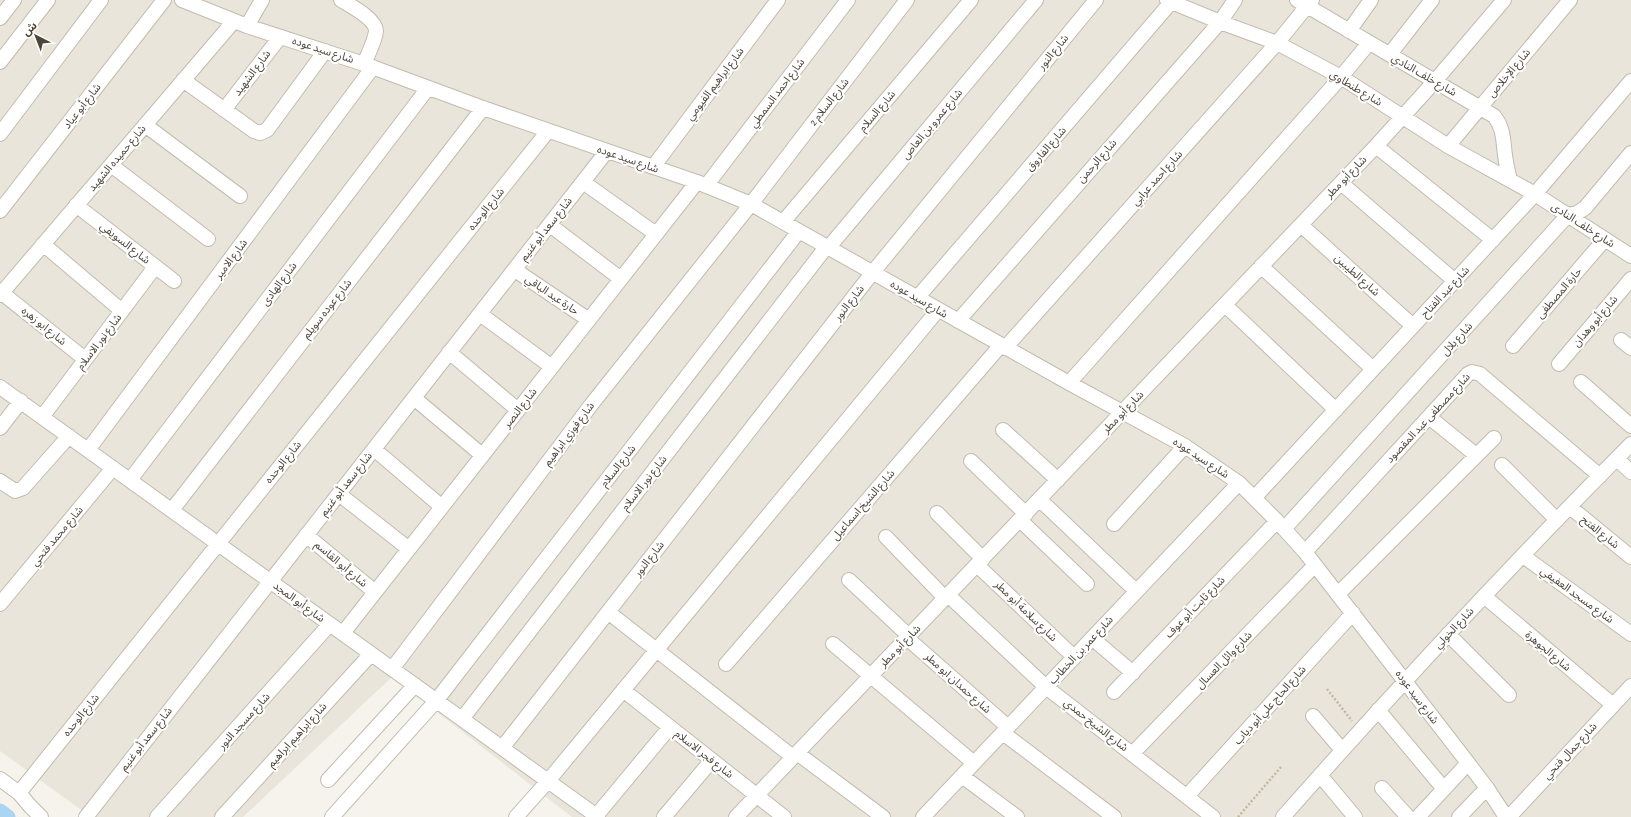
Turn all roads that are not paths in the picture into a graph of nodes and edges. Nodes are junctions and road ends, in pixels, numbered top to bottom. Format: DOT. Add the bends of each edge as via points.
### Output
graph roads {
  1 [pos="14,0"];
  2 [pos="48,0"];
  3 [pos="100,0"];
  4 [pos="164,0"];
  5 [pos="182,0"];
  6 [pos="262,0"];
  7 [pos="342,0"];
  8 [pos="778,0"];
  9 [pos="848,0"];
  10 [pos="907,0"];
  11 [pos="970,0"];
  12 [pos="1036,0"];
  13 [pos="1096,0"];
  14 [pos="1235,0"];
  15 [pos="1371,0"];
  16 [pos="1432,0"];
  17 [pos="1504,0"];
  18 [pos="1570,0"];
  19 [pos="1171,1"];
  20 [pos="1305,2"];
  21 [pos="0,18"];
  22 [pos="234,20"];
  23 [pos="1220,22"];
  24 [pos="247,26"];
  25 [pos="1349,31"];
  26 [pos="280,36"];
  27 [pos="1277,43"];
  28 [pos="1369,43"];
  29 [pos="325,51"];
  30 [pos="1390,54"];
  31 [pos="0,62"];
  32 [pos="369,65"];
  33 [pos="1340,77"];
  34 [pos="183,80"];
  35 [pos="1434,81"];
  36 [pos="1631,81"];
  37 [pos="428,88"];
  38 [pos="1481,107"];
  39 [pos="483,108"];
  40 [pos="224,110"];
  41 [pos="1403,116"];
  42 [pos="145,125"];
  43 [pos="548,131"];
  44 [pos="0,134"];
  45 [pos="1376,146"];
  46 [pos="1448,146"];
  47 [pos="607,151"];
  48 [pos="1631,153"];
  49 [pos="111,165"];
  50 [pos="652,167"];
  51 [pos="1510,180"];
  52 [pos="583,182"];
  53 [pos="1340,183"];
  54 [pos="702,184"];
  55 [pos="1535,194"];
  56 [pos="240,196"];
  57 [pos="751,204"];
  58 [pos="76,205"];
  59 [pos="0,211"];
  60 [pos="1568,216"];
  61 [pos="783,222"];
  62 [pos="550,225"];
  63 [pos="1301,225"];
  64 [pos="799,231"];
  65 [pos="656,234"];
  66 [pos="208,239"];
  67 [pos="1605,239"];
  68 [pos="1493,240"];
  69 [pos="43,244"];
  70 [pos="828,247"];
  71 [pos="1629,250"];
  72 [pos="1261,266"];
  73 [pos="155,267"];
  74 [pos="515,270"];
  75 [pos="873,272"];
  76 [pos="621,279"];
  77 [pos="1631,279"];
  78 [pos="174,281"];
  79 [pos="1455,281"];
  80 [pos="1,294"];
  81 [pos="917,298"];
  82 [pos="1225,305"];
  83 [pos="938,310"];
  84 [pos="122,311"];
  85 [pos="480,314"];
  86 [pos="589,320"];
  87 [pos="958,321"];
  88 [pos="1413,326"];
  89 [pos="1513,346"];
  90 [pos="1003,347"];
  91 [pos="450,352"];
  92 [pos="85,360"];
  93 [pos="1559,364"];
  94 [pos="552,367"];
  95 [pos="1373,369"];
  96 [pos="1580,382"];
  97 [pos="1069,383"];
  98 [pos="0,387"];
  99 [pos="414,398"];
  100 [pos="21,401"];
  101 [pos="518,410"];
  102 [pos="1336,410"];
  103 [pos="1122,413"];
  104 [pos="42,417"];
  105 [pos="1429,417"];
  106 [pos="1631,426"];
  107 [pos="0,428"];
  108 [pos="1003,430"];
  109 [pos="69,436"];
  110 [pos="1494,438"];
  111 [pos="1631,444"];
  112 [pos="1185,446"];
  113 [pos="374,449"];
  114 [pos="88,450"];
  115 [pos="1476,455"];
  116 [pos="482,456"];
  117 [pos="1617,459"];
  118 [pos="971,461"];
  119 [pos="1502,465"];
  120 [pos="113,468"];
  121 [pos="1631,472"];
  122 [pos="1600,476"];
  123 [pos="0,480"];
  124 [pos="130,480"];
  125 [pos="1058,480"];
  126 [pos="1239,483"];
  127 [pos="339,494"];
  128 [pos="1254,498"];
  129 [pos="1040,499"];
  130 [pos="442,507"];
  131 [pos="1570,507"];
  132 [pos="172,510"];
  133 [pos="937,513"];
  134 [pos="1023,517"];
  135 [pos="1557,520"];
  136 [pos="1114,524"];
  137 [pos="1280,525"];
  138 [pos="306,535"];
  139 [pos="886,537"];
  140 [pos="218,543"];
  141 [pos="409,549"];
  142 [pos="1305,552"];
  143 [pos="1523,556"];
  144 [pos="1631,556"];
  145 [pos="980,562"];
  146 [pos="1315,565"];
  147 [pos="849,580"];
  148 [pos="270,581"];
  149 [pos="1087,584"];
  150 [pos="1136,591"];
  151 [pos="375,592"];
  152 [pos="1338,594"];
  153 [pos="947,596"];
  154 [pos="1484,596"];
  155 [pos="0,604"];
  156 [pos="608,612"];
  157 [pos="1353,613"];
  158 [pos="330,624"];
  159 [pos="343,633"];
  160 [pos="1448,634"];
  161 [pos="1631,634"];
  162 [pos="908,637"];
  163 [pos="1092,638"];
  164 [pos="833,644"];
  165 [pos="657,650"];
  166 [pos="371,654"];
  167 [pos="1074,657"];
  168 [pos="726,664"];
  169 [pos="392,669"];
  170 [pos="1133,672"];
  171 [pos="871,676"];
  172 [pos="1405,681"];
  173 [pos="415,685"];
  174 [pos="1631,686"];
  175 [pos="1046,687"];
  176 [pos="623,690"];
  177 [pos="1114,692"];
  178 [pos="1509,695"];
  179 [pos="436,700"];
  180 [pos="1613,705"];
  181 [pos="1378,710"];
  182 [pos="1313,716"];
  183 [pos="462,719"];
  184 [pos="670,727"];
  185 [pos="1005,730"];
  186 [pos="502,748"];
  187 [pos="1342,750"];
  188 [pos="1132,754"];
  189 [pos="795,755"];
  190 [pos="712,760"];
  191 [pos="974,763"];
  192 [pos="1468,763"];
  193 [pos="1320,775"];
  194 [pos="962,776"];
  195 [pos="0,779"];
  196 [pos="328,780"];
  197 [pos="548,781"];
  198 [pos="1382,788"];
  199 [pos="1487,788"];
  200 [pos="1444,789"];
  201 [pos="19,792"];
  202 [pos="756,795"];
  203 [pos="1187,796"];
  204 [pos="1288,815"];
  205 [pos="1502,815"];
  206 [pos="597,816"];
  207 [pos="926,816"];
  208 [pos="41,817"];
  209 [pos="86,817"];
  210 [pos="157,817"];
  211 [pos="222,817"];
  212 [pos="332,817"];
  213 [pos="516,817"];
  214 [pos="664,817"];
  215 [pos="736,817"];
  216 [pos="784,817"];
  217 [pos="883,817"];
  218 [pos="1017,817"];
  219 [pos="1114,817"];
  220 [pos="1213,817"];
  221 [pos="1355,817"];
  222 [pos="1408,817"];
  223 [pos="1418,817"];
  224 [pos="1459,817"];
  1 -- 21 [label="street"];
  2 -- 31 [label="street"];
  3 -- 44 [label="street"];
  4 -- 59 [label="street, شارع أبو عياد"];
  5 -- 22 [label="street, شارع سيد عوده"];
  6 -- 24 [label="street"];
  7 -- 32 [label="street, شارع الامير" via="375,25 376,33"];
  8 -- 50 [label="street, شارع ابراهيم الفيومي"];
  9 -- 54 [label="street, شارع احمد السمطي"];
  10 -- 57 [label="street, شارع السلام 2"];
  11 -- 61 [label="street, شارع السلام"];
  12 -- 70 [label="street, شارع عمرو بن العاص"];
  13 -- 75 [label="street, شارع النور"];
  14 -- 23 [label="street, شارع الرحمن"];
  15 -- 25 [label="street"];
  16 -- 30 [label="street"];
  17 -- 35 [label="street, شارع أبو مطر"];
  18 -- 38 [label="street, شارع الإخلاص"];
  19 -- 23 [label="street, شارع طنطاوي"];
  19 -- 81 [label="street, شارع الفاروق"];
  20 -- 25 [label="street, شارع خلف النادي"];
  20 -- 27 [label="street, شارع احمد عرابي"];
  22 -- 24 [label="street, شارع سيد عوده"];
  22 -- 34 [label="street, شارع حميده الشهيد"];
  23 -- 27 [label="street, شارع طنطاوي"];
  23 -- 87 [label="street, شارع الرحمن"];
  24 -- 26 [label="street, شارع سيد عوده"];
  25 -- 28 [label="street, شارع خلف النادي"];
  26 -- 29 [label="street, شارع سيد عوده"];
  26 -- 40 [label="street, شارع الشهيد"];
  27 -- 33 [label="street, شارع طنطاوي"];
  27 -- 90 [label="street, شارع احمد عرابي"];
  28 -- 30 [label="street, شارع خلف النادي"];
  28 -- 33 [label="street"];
  29 -- 32 [label="street, شارع سيد عوده"];
  29 -- 40 [label="street" via="264,132 257,133"];
  30 -- 35 [label="street, شارع خلف النادي"];
  32 -- 37 [label="street, شارع سيد عوده"];
  32 -- 114 [label="street, شارع الامير"];
  33 -- 41 [label="street, شارع طنطاوي"];
  33 -- 97 [label="street"];
  34 -- 40 [label="street"];
  34 -- 42 [label="street, شارع حميده الشهيد"];
  35 -- 38 [label="street, شارع خلف النادي"];
  35 -- 41 [label="street, شارع أبو مطر"];
  36 -- 55 [label="street, شارع عبد الفتاح"];
  37 -- 39 [label="street, شارع سيد عوده"];
  37 -- 124 [label="street, شارع الهادى"];
  38 -- 46 [label="street, شارع الإخلاص"];
  38 -- 51 [label="street, شارع خلف النادي" via="1499,122"];
  39 -- 43 [label="street, شارع سيد عوده"];
  39 -- 132 [label="street, شارع عوده سويلم"];
  41 -- 45 [label="street, شارع أبو مطر"];
  41 -- 46 [label="street, شارع طنطاوي"];
  42 -- 49 [label="street, شارع حميده الشهيد"];
  42 -- 56 [label="street"];
  43 -- 47 [label="street, شارع سيد عوده"];
  43 -- 140 [label="street, شارع الوحده"];
  45 -- 53 [label="street, شارع أبو مطر"];
  45 -- 68 [label="street"];
  46 -- 51 [label="street, شارع طنطاوي"];
  47 -- 50 [label="street, شارع سيد عوده"];
  47 -- 52 [label="street, شارع سعد أبو غنيم"];
  48 -- 60 [label="street, شارع بلال" via="1585,208"];
  49 -- 58 [label="street, شارع حميده الشهيد"];
  49 -- 66 [label="street"];
  50 -- 54 [label="street, شارع سيد عوده"];
  51 -- 55 [label="street, شارع طنطاوي"];
  52 -- 62 [label="street, شارع سعد أبو غنيم"];
  52 -- 65 [label="street"];
  53 -- 63 [label="street, شارع أبو مطر"];
  53 -- 79 [label="street"];
  54 -- 57 [label="street, شارع سيد عوده"];
  54 -- 65 [label="street, شارع النصر"];
  55 -- 60 [label="street, شارع خلف النادى"];
  55 -- 68 [label="street, شارع عبد الفتاح"];
  57 -- 61 [label="street, شارع سيد عوده"];
  57 -- 169 [label="street, شارع فوزي ابراهيم" via="591,405"];
  58 -- 69 [label="street, شارع حميده الشهيد"];
  58 -- 73 [label="street, شارع السويفي"];
  60 -- 67 [label="street, شارع خلف النادى"];
  60 -- 137 [label="street, شارع بلال"];
  61 -- 64 [label="street, شارع سيد عوده"];
  62 -- 74 [label="street, شارع سعد أبو غنيم"];
  62 -- 76 [label="street"];
  63 -- 72 [label="street, شارع أبو مطر"];
  63 -- 88 [label="street, شارع الطيبين"];
  64 -- 70 [label="street, شارع سيد عوده"];
  64 -- 179 [label="street, شارع السلام"];
  65 -- 76 [label="street, شارع النصر"];
  67 -- 71 [label="street, شارع خلف النادى"];
  67 -- 89 [label="street, حارة المصطفى"];
  68 -- 79 [label="street, شارع عبد الفتاح"];
  69 -- 80 [label="street, شارع حميده الشهيد"];
  69 -- 84 [label="street"];
  70 -- 75 [label="street, شارع سيد عوده"];
  70 -- 183 [label="street, شارع نور الاسلام"];
  72 -- 82 [label="street, شارع أبو مطر"];
  72 -- 95 [label="street"];
  73 -- 78 [label="street, شارع السويفي"];
  73 -- 84 [label="street, شارع نور الاسلام"];
  74 -- 85 [label="street, شارع سعد أبو غنيم"];
  74 -- 86 [label="street, حارة عبد الباقي"];
  75 -- 81 [label="street, شارع سيد عوده"];
  75 -- 156 [label="street, شارع النور"];
  76 -- 86 [label="street, شارع النصر"];
  77 -- 93 [label="street, شارع أبو وهدان"];
  79 -- 88 [label="street, شارع عبد الفتاح"];
  80 -- 92 [label="street, شارع ابو زهره"];
  81 -- 83 [label="street, شارع سيد عوده"];
  82 -- 102 [label="street"];
  82 -- 103 [label="street, شارع أبو مطر"];
  83 -- 87 [label="street, شارع سيد عوده"];
  83 -- 165 [label="street"];
  84 -- 92 [label="street, شارع نور الاسلام"];
  85 -- 91 [label="street, شارع سعد أبو غنيم"];
  85 -- 94 [label="street"];
  86 -- 94 [label="street, شارع النصر"];
  87 -- 90 [label="street, شارع سيد عوده"];
  88 -- 95 [label="street, شارع عبد الفتاح"];
  90 -- 97 [label="street, شارع سيد عوده"];
  90 -- 168 [label="street, شارع الشيخ اسماعيل"];
  91 -- 99 [label="street, شارع سعد أبو غنيم"];
  91 -- 101 [label="street"];
  92 -- 104 [label="street, شارع نور الاسلام"];
  94 -- 101 [label="street, شارع النصر"];
  95 -- 102 [label="street, شارع عبد الفتاح"];
  96 -- 106 [label="street"];
  97 -- 103 [label="street, شارع سيد عوده"];
  98 -- 100 [label="street, شارع أبو المجد"];
  99 -- 113 [label="street, شارع سعد أبو غنيم"];
  99 -- 116 [label="street"];
  100 -- 104 [label="street, شارع أبو المجد"];
  100 -- 107 [label="street"];
  101 -- 116 [label="street, شارع النصر"];
  102 -- 128 [label="street, شارع عبد الفتاح"];
  103 -- 112 [label="street, شارع سيد عوده"];
  103 -- 125 [label="street, شارع أبو مطر"];
  104 -- 109 [label="street, شارع أبو المجد"];
  105 -- 115 [label="street"];
  105 -- 122 [label="street, شارع مصطفى عبد المقصود" via="1468,374 1478,372"];
  105 -- 142 [label="street, شارع مصطفى عبد المقصود"];
  108 -- 125 [label="street"];
  109 -- 114 [label="street, شارع أبو المجد"];
  109 -- 123 [label="street" via="23,488 16,491"];
  110 -- 115 [label="street"];
  111 -- 117 [label="street, شارع الخولي"];
  112 -- 126 [label="street, شارع سيد عوده"];
  112 -- 136 [label="street"];
  113 -- 127 [label="street, شارع سعد أبو غنيم"];
  113 -- 130 [label="street"];
  114 -- 120 [label="street, شارع أبو المجد"];
  115 -- 152 [label="street"];
  116 -- 130 [label="street, شارع النصر"];
  117 -- 121 [label="street"];
  117 -- 122 [label="street, شارع الخولي"];
  118 -- 134 [label="street"];
  119 -- 135 [label="street"];
  120 -- 124 [label="street, شارع أبو المجد"];
  120 -- 155 [label="street, شارع محمد فتحي"];
  122 -- 131 [label="street, شارع الخولي"];
  124 -- 132 [label="street, شارع أبو المجد"];
  125 -- 129 [label="street, شارع أبو مطر"];
  126 -- 128 [label="street, شارع سيد عوده"];
  126 -- 150 [label="street, شارع عمر بن الخطاب"];
  127 -- 138 [label="street, شارع سعد أبو غنيم"];
  127 -- 141 [label="street"];
  128 -- 137 [label="street, شارع سيد عوده"];
  129 -- 134 [label="street, شارع أبو مطر"];
  129 -- 150 [label="street"];
  130 -- 141 [label="street, شارع النصر"];
  131 -- 135 [label="street, شارع الخولي"];
  131 -- 144 [label="street, شارع الفتح"];
  132 -- 140 [label="street, شارع أبو المجد"];
  133 -- 145 [label="street, شارع سلامة أبو مطر"];
  134 -- 145 [label="street, شارع أبو مطر"];
  134 -- 149 [label="street"];
  135 -- 143 [label="street, شارع الخولي"];
  137 -- 142 [label="street, شارع سيد عوده"];
  137 -- 170 [label="street, شارع ثابت أبو عوف"];
  138 -- 148 [label="street, شارع سعد أبو غنيم"];
  138 -- 151 [label="street, شارع أبو القاسم"];
  139 -- 153 [label="street, شارع الشيخ حمدي"];
  140 -- 148 [label="street, شارع أبو المجد"];
  140 -- 201 [label="street, شارع الوحده"];
  141 -- 151 [label="street, شارع النصر"];
  142 -- 146 [label="street, شارع سيد عوده"];
  143 -- 154 [label="street, شارع الخولي"];
  143 -- 161 [label="street, شارع مسجد العفيفي"];
  145 -- 153 [label="street, شارع أبو مطر"];
  145 -- 167 [label="street, شارع سلامة أبو مطر"];
  146 -- 152 [label="street, شارع سيد عوده"];
  146 -- 188 [label="street, شارع وائل العسال"];
  147 -- 162 [label="street, شارع حمدان ابو مطر"];
  148 -- 158 [label="street, شارع أبو المجد"];
  148 -- 209 [label="street, شارع سعد أبو غنيم"];
  150 -- 163 [label="street, شارع عمر بن الخطاب"];
  151 -- 159 [label="street, شارع النصر"];
  152 -- 157 [label="street, شارع سيد عوده"];
  153 -- 162 [label="street, شارع أبو مطر"];
  153 -- 175 [label="street, شارع الشيخ حمدي"];
  154 -- 160 [label="street, شارع الخولي"];
  154 -- 180 [label="street, شارع الجوهرة"];
  156 -- 165 [label="street"];
  156 -- 186 [label="street, شارع النور"];
  157 -- 172 [label="street, شارع سيد عوده"];
  157 -- 203 [label="street, شارع الحاج علي أبو دياب"];
  158 -- 159 [label="street, شارع أبو المجد"];
  158 -- 210 [label="street, شارع مسجد النور"];
  159 -- 166 [label="street, شارع أبو المجد"];
  160 -- 172 [label="street, شارع الخولي"];
  160 -- 178 [label="street"];
  162 -- 171 [label="street, شارع أبو مطر"];
  162 -- 185 [label="street, شارع حمدان ابو مطر"];
  163 -- 167 [label="street, شارع عمر بن الخطاب"];
  163 -- 170 [label="street"];
  164 -- 171 [label="street"];
  165 -- 176 [label="street"];
  165 -- 189 [label="street"];
  166 -- 169 [label="street, شارع أبو المجد"];
  166 -- 211 [label="street, شارع ابراهيم ابراهيم"];
  167 -- 175 [label="street, شارع عمر بن الخطاب"];
  169 -- 173 [label="street, شارع أبو المجد"];
  170 -- 177 [label="street, شارع ثابت أبو عوف"];
  171 -- 189 [label="street, شارع أبو مطر"];
  171 -- 191 [label="street"];
  172 -- 181 [label="street, شارع الخولي"];
  172 -- 192 [label="street, شارع سيد عوده"];
  173 -- 179 [label="street, شارع أبو المجد"];
  173 -- 196 [label="street"];
  174 -- 180 [label="street, شارع جمال فتحي"];
  175 -- 185 [label="street, شارع عمر بن الخطاب"];
  175 -- 188 [label="street, شارع الشيخ حمدي"];
  176 -- 184 [label="street, شارع فجر الاسلام"];
  176 -- 197 [label="street"];
  179 -- 183 [label="street, شارع أبو المجد"];
  179 -- 212 [label="street, شارع السلام"];
  180 -- 205 [label="street, شارع جمال فتحي"];
  181 -- 187 [label="street, شارع الخولي"];
  181 -- 200 [label="street"];
  182 -- 187 [label="street"];
  183 -- 186 [label="street, شارع أبو المجد"];
  184 -- 190 [label="street, شارع فجر الاسلام"];
  184 -- 206 [label="street"];
  185 -- 191 [label="street, شارع عمر بن الخطاب"];
  185 -- 219 [label="street, شارع حمدان ابو مطر"];
  186 -- 197 [label="street, شارع أبو المجد"];
  187 -- 193 [label="street, شارع الخولي"];
  188 -- 203 [label="street, شارع الشيخ حمدي"];
  189 -- 202 [label="street, شارع أبو مطر"];
  189 -- 217 [label="street"];
  190 -- 202 [label="street, شارع فجر الاسلام"];
  190 -- 214 [label="street"];
  191 -- 194 [label="street, شارع عمر بن الخطاب"];
  192 -- 199 [label="street, شارع سيد عوده"];
  192 -- 200 [label="street"];
  193 -- 204 [label="street, شارع الخولي"];
  193 -- 221 [label="street"];
  194 -- 207 [label="street, شارع عمر بن الخطاب"];
  194 -- 218 [label="street"];
  195 -- 201 [label="street"];
  197 -- 206 [label="street, شارع أبو المجد"];
  197 -- 213 [label="street"];
  198 -- 222 [label="street"];
  199 -- 205 [label="street, شارع سيد عوده"];
  199 -- 224 [label="street"];
  200 -- 223 [label="street"];
  201 -- 208 [label="street"];
  202 -- 215 [label="street, شارع أبو مطر"];
  202 -- 216 [label="street, شارع فجر الاسلام"];
  203 -- 220 [label="street, شارع الشيخ حمدي"];
}
